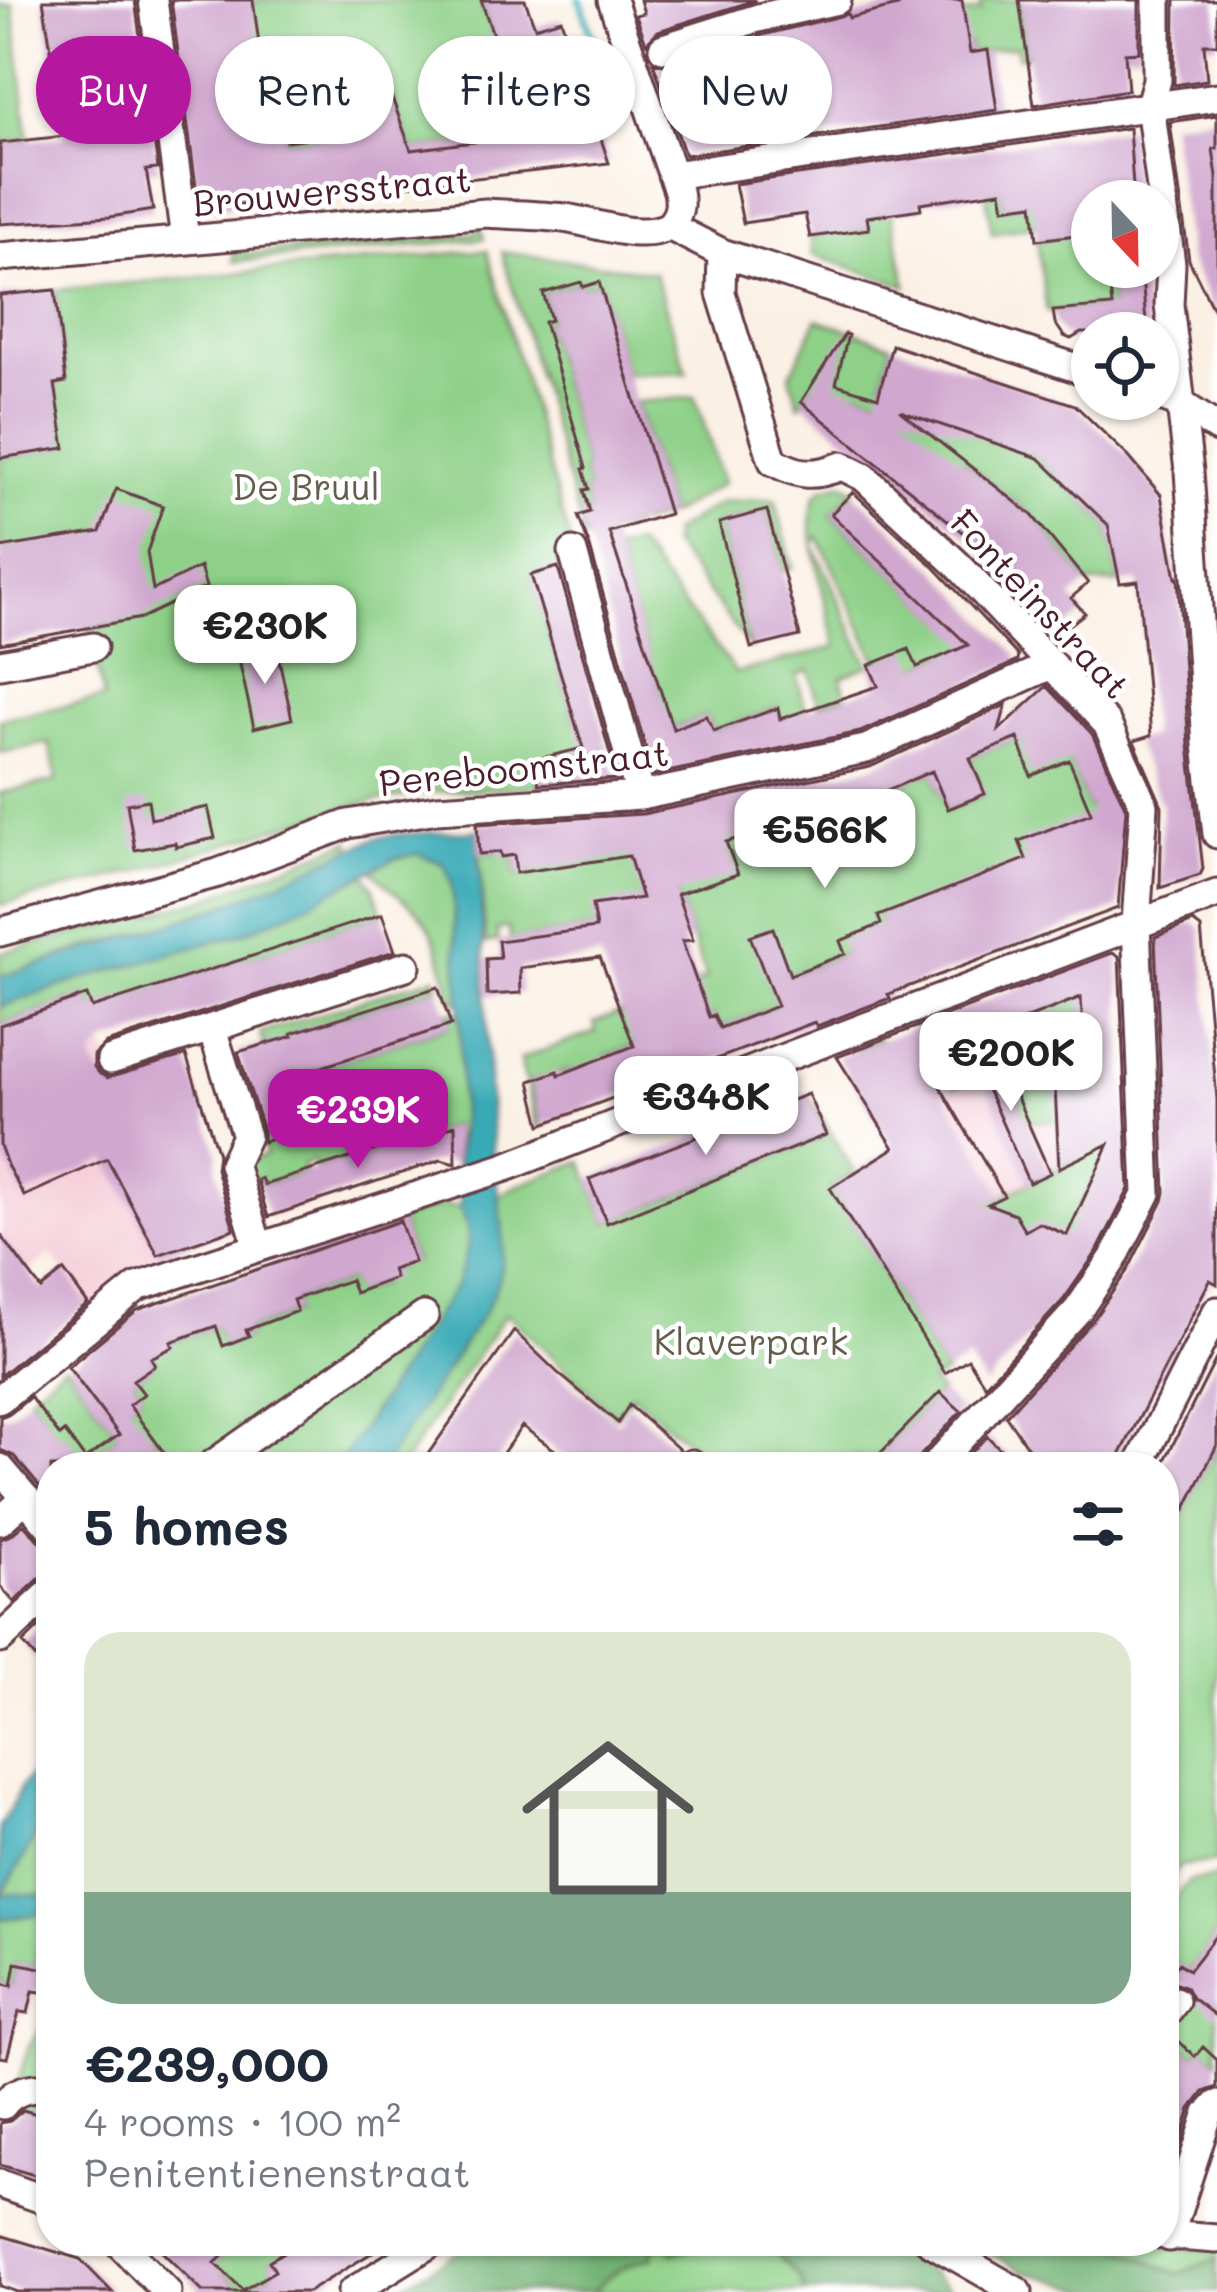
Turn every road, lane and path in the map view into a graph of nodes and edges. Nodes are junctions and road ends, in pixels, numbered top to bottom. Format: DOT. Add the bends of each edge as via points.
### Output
graph roads {
  1 [pos="154,0"];
  2 [pos="612,0"];
  3 [pos="837,0"];
  4 [pos="1157,0"];
  5 [pos="647,53"];
  6 [pos="1217,97"];
  7 [pos="1150,106"];
  8 [pos="672,176"];
  9 [pos="668,226"];
  10 [pos="185,239"];
  11 [pos="722,253"];
  12 [pos="0,256"];
  13 [pos="1169,312"];
  14 [pos="1071,367"];
  15 [pos="1179,406"];
  16 [pos="1175,420"];
  17 [pos="1217,428"];
  18 [pos="573,552"];
  19 [pos="93,647"];
  20 [pos="0,664"];
  21 [pos="1051,665"];
  22 [pos="1212,743"];
  23 [pos="640,796"];
  24 [pos="1217,834"];
  25 [pos="1217,894"];
  26 [pos="1136,923"];
  27 [pos="0,932"];
  28 [pos="406,966"];
  29 [pos="212,1029"];
  30 [pos="110,1060"];
  31 [pos="258,1246"];
  32 [pos="1217,1312"];
  33 [pos="424,1316"];
  34 [pos="0,1400"];
  35 [pos="229,1452"];
  36 [pos="948,1452"];
  37 [pos="1146,1452"];
  38 [pos="0,1468"];
  39 [pos="26,1498"];
  40 [pos="36,1510"];
  41 [pos="0,1521"];
  42 [pos="36,1606"];
  43 [pos="0,1639"];
  44 [pos="36,2087"];
  45 [pos="3,2104"];
  46 [pos="1217,2105"];
  47 [pos="0,2184"];
  48 [pos="36,2197"];
  49 [pos="1179,2201"];
  50 [pos="1179,2237"];
  51 [pos="1217,2239"];
  52 [pos="131,2256"];
  53 [pos="410,2256"];
  54 [pos="955,2256"];
  55 [pos="166,2292"];
  56 [pos="352,2292"];
  57 [pos="1018,2292"];
  1 -- 10 [label="street"];
  2 -- 5 [label="street"];
  3 -- 5 [label="street"];
  4 -- 7 [label="street"];
  5 -- 8 [label="street"];
  6 -- 7 [label="street"];
  7 -- 8 [label="street"];
  7 -- 13 [label="street" via="1171,264"];
  8 -- 9 [label="street" via="680,205"];
  9 -- 10 [label="street, Brouwersstraat" via="641,232 486,213"];
  9 -- 11 [label="street"];
  10 -- 12 [label="street, Brouwersstraat"];
  11 -- 14 [label="street"];
  11 -- 21 [label="street, Fonteinstraat" via="721,293 773,461 794,473 842,466 864,477"];
  15 -- 17 [label="street"];
  16 -- 22 [label="street" via="1189,471"];
  18 -- 23 [label="street"];
  19 -- 20 [label="street"];
  21 -- 23 [label="street, Pereboomstraat" via="866,748"];
  21 -- 26 [label="street, Fonteinstraat" via="1107,724 1144,806"];
  22 -- 24 [label="street"];
  23 -- 27 [label="street, Pereboomstraat" via="437,809 348,824 218,873"];
  25 -- 26 [label="street"];
  26 -- 31 [label="street" via="495,1171"];
  26 -- 36 [label="street, Fonteinstraat" via="1147,1193 1078,1310"];
  28 -- 29 [label="street"];
  29 -- 30 [label="street"];
  29 -- 31 [label="street" via="246,1136 233,1164"];
  31 -- 34 [label="street" via="137,1286"];
  32 -- 37 [label="street"];
  33 -- 35 [label="street"];
  38 -- 39 [label="street"];
  39 -- 40 [label="street"];
  39 -- 41 [label="street"];
  42 -- 43 [label="street"];
  44 -- 45 [label="street"];
  46 -- 49 [label="street"];
  47 -- 48 [label="street"];
  50 -- 51 [label="street"];
  52 -- 55 [label="street"];
  53 -- 56 [label="street"];
  54 -- 57 [label="street"];
}
